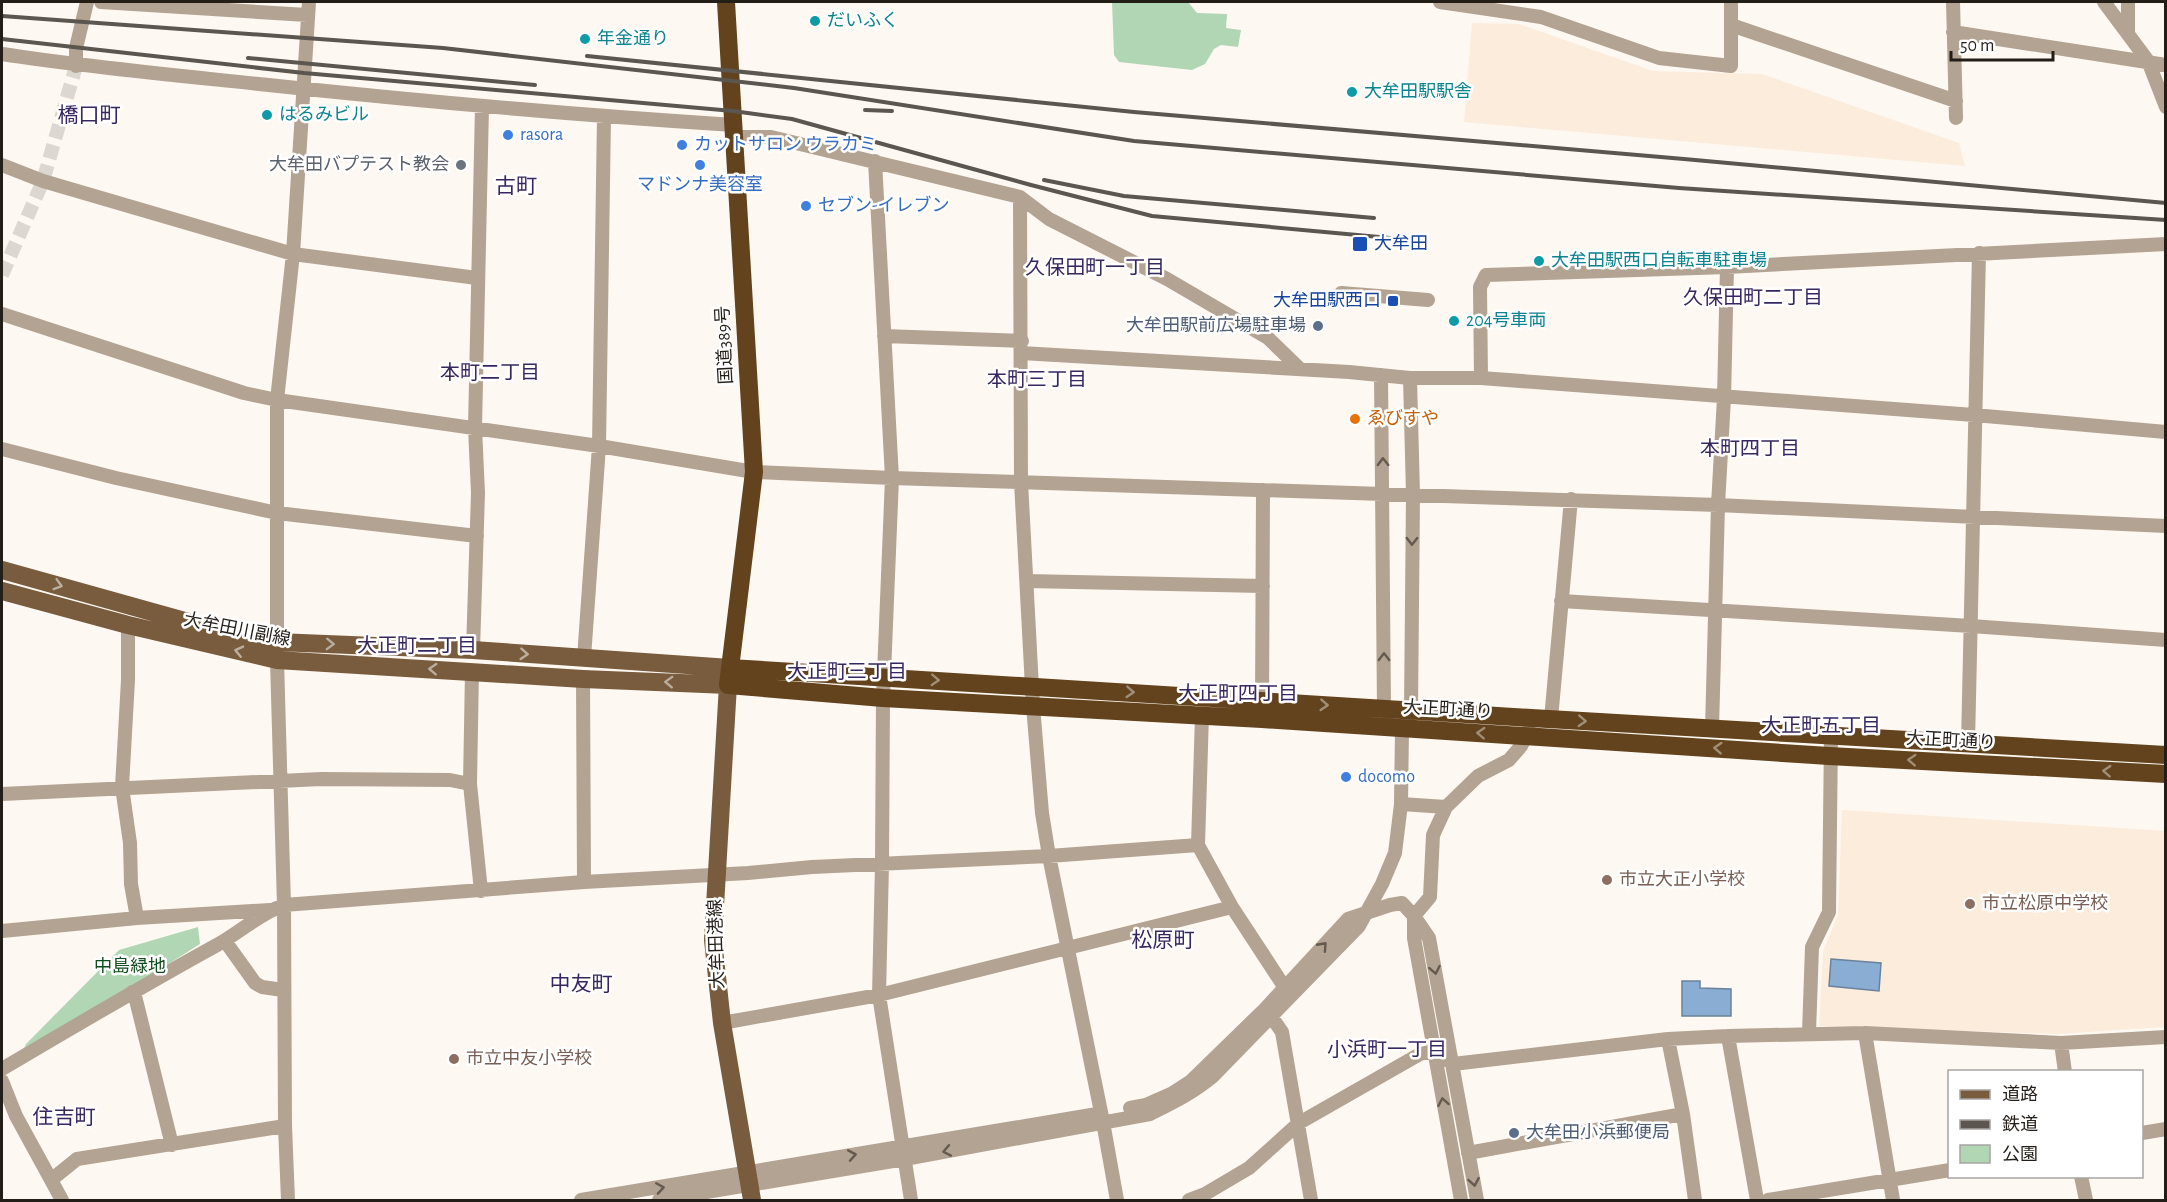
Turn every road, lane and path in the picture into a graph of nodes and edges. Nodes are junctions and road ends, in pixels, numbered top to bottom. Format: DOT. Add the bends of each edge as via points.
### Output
graph roads {
  1 [pos="87,2"];
  2 [pos="101,2"];
  3 [pos="726,2"];
  4 [pos="1440,2"];
  5 [pos="1731,2"];
  6 [pos="1953,2"];
  7 [pos="2104,2"];
  8 [pos="2128,2"];
  9 [pos="308,8"];
  10 [pos="1731,24"];
  11 [pos="1953,32"];
  12 [pos="2128,33"];
  13 [pos="2,54"];
  14 [pos="2148,61"];
  15 [pos="2166,65"];
  16 [pos="76,66"];
  17 [pos="302,89"];
  18 [pos="1956,101"];
  19 [pos="482,106"];
  20 [pos="2166,107"];
  21 [pos="604,117"];
  22 [pos="1956,118"];
  23 [pos="734,131"];
  24 [pos="875,161"];
  25 [pos="2,165"];
  26 [pos="1020,197"];
  27 [pos="2166,244"];
  28 [pos="1979,253"];
  29 [pos="293,254"];
  30 [pos="1726,267"];
  31 [pos="477,278"];
  32 [pos="1341,293"];
  33 [pos="1428,300"];
  34 [pos="2,315"];
  35 [pos="884,336"];
  36 [pos="1022,347"];
  37 [pos="1300,369"];
  38 [pos="1381,375"];
  39 [pos="1410,378"];
  40 [pos="1481,378"];
  41 [pos="1724,398"];
  42 [pos="277,400"];
  43 [pos="1974,415"];
  44 [pos="475,428"];
  45 [pos="2166,432"];
  46 [pos="599,446"];
  47 [pos="2,449"];
  48 [pos="754,472"];
  49 [pos="892,478"];
  50 [pos="1021,482"];
  51 [pos="1263,490"];
  52 [pos="1383,494"];
  53 [pos="1413,494"];
  54 [pos="1571,499"];
  55 [pos="1718,505"];
  56 [pos="277,513"];
  57 [pos="1974,516"];
  58 [pos="2166,526"];
  59 [pos="477,536"];
  60 [pos="2,570"];
  61 [pos="1027,581"];
  62 [pos="1263,586"];
  63 [pos="2,591"];
  64 [pos="1561,601"];
  65 [pos="1714,609"];
  66 [pos="128,625"];
  67 [pos="1971,626"];
  68 [pos="2166,640"];
  69 [pos="473,650"];
  70 [pos="278,651"];
  71 [pos="584,658"];
  72 [pos="472,671"];
  73 [pos="729,676"];
  74 [pos="884,677"];
  75 [pos="583,679"];
  76 [pos="1032,686"];
  77 [pos="883,698"];
  78 [pos="1033,706"];
  79 [pos="1384,709"];
  80 [pos="1262,710"];
  81 [pos="1411,711"];
  82 [pos="1202,715"];
  83 [pos="1551,719"];
  84 [pos="1529,727"];
  85 [pos="1402,729"];
  86 [pos="1712,729"];
  87 [pos="1831,735"];
  88 [pos="1968,743"];
  89 [pos="2166,755"];
  90 [pos="1829,756"];
  91 [pos="2166,774"];
  92 [pos="279,782"];
  93 [pos="470,784"];
  94 [pos="122,787"];
  95 [pos="2,794"];
  96 [pos="1401,804"];
  97 [pos="1446,807"];
  98 [pos="1198,845"];
  99 [pos="1049,856"];
  100 [pos="882,864"];
  101 [pos="716,874"];
  102 [pos="584,882"];
  103 [pos="481,891"];
  104 [pos="1232,907"];
  105 [pos="278,908"];
  106 [pos="1366,912"];
  107 [pos="1414,916"];
  108 [pos="137,918"];
  109 [pos="2,931"];
  110 [pos="225,941"];
  111 [pos="1069,949"];
  112 [pos="1285,988"];
  113 [pos="283,990"];
  114 [pos="132,992"];
  115 [pos="879,995"];
  116 [pos="1269,1012"];
  117 [pos="722,1023"];
  118 [pos="1809,1033"];
  119 [pos="1865,1033"];
  120 [pos="1728,1036"];
  121 [pos="2166,1037"];
  122 [pos="1668,1039"];
  123 [pos="2061,1043"];
  124 [pos="1434,1051"];
  125 [pos="1453,1064"];
  126 [pos="2,1069"];
  127 [pos="2065,1070"];
  128 [pos="2,1081"];
  129 [pos="1683,1114"];
  130 [pos="1102,1118"];
  131 [pos="1299,1123"];
  132 [pos="285,1126"];
  133 [pos="2166,1129"];
  134 [pos="2143,1133"];
  135 [pos="172,1145"];
  136 [pos="904,1153"];
  137 [pos="1468,1153"];
  138 [pos="1948,1170"];
  139 [pos="2081,1178"];
  140 [pos="51,1180"];
  141 [pos="1890,1181"];
  142 [pos="749,1186"];
  143 [pos="1206,1197"];
  144 [pos="62,1200"];
  145 [pos="288,1200"];
  146 [pos="581,1200"];
  147 [pos="659,1200"];
  148 [pos="912,1200"];
  149 [pos="1117,1200"];
  150 [pos="1189,1200"];
  151 [pos="1311,1200"];
  152 [pos="1461,1200"];
  153 [pos="1477,1200"];
  154 [pos="1695,1200"];
  155 [pos="1757,1200"];
  156 [pos="1768,1200"];
  157 [pos="1893,1200"];
  158 [pos="2086,1200"];
  1 -- 16 [label="street" via="76,48"];
  2 -- 9 [label="street"];
  3 -- 23 [label="highway, 国道389号"];
  4 -- 10 [label="street" via="1541,16 1659,58 1731,66"];
  5 -- 10 [label="street"];
  6 -- 11 [label="street"];
  7 -- 12 [label="street"];
  8 -- 12 [label="street"];
  9 -- 17 [label="street"];
  10 -- 18 [label="street"];
  11 -- 14 [label="street"];
  11 -- 18 [label="street"];
  12 -- 14 [label="street"];
  13 -- 16 [label="street"];
  14 -- 15 [label="street"];
  14 -- 20 [label="street"];
  16 -- 17 [label="street"];
  17 -- 19 [label="street"];
  17 -- 29 [label="street"];
  18 -- 22 [label="street"];
  19 -- 21 [label="street"];
  19 -- 31 [label="street"];
  21 -- 23 [label="street"];
  21 -- 46 [label="street"];
  23 -- 24 [label="street"];
  23 -- 48 [label="highway, 国道389号"];
  24 -- 26 [label="street"];
  24 -- 35 [label="street"];
  25 -- 29 [label="street" via="43,181"];
  26 -- 36 [label="street"];
  26 -- 37 [label="street" via="1049,219 1167,279 1268,338"];
  27 -- 28 [label="street"];
  28 -- 30 [label="street"];
  28 -- 43 [label="street"];
  29 -- 31 [label="street"];
  29 -- 42 [label="street"];
  30 -- 40 [label="street" via="1486,275 1480,287"];
  30 -- 41 [label="street"];
  31 -- 44 [label="street"];
  32 -- 33 [label="street"];
  34 -- 42 [label="street" via="244,393"];
  35 -- 36 [label="street"];
  35 -- 49 [label="street"];
  36 -- 37 [label="street"];
  36 -- 50 [label="street"];
  37 -- 38 [label="street"];
  38 -- 39 [label="street"];
  52 -- 38 [label="street, one-way"];
  39 -- 40 [label="street"];
  39 -- 53 [label="street"];
  40 -- 41 [label="street"];
  41 -- 43 [label="street"];
  41 -- 55 [label="street"];
  42 -- 44 [label="street"];
  42 -- 56 [label="street"];
  43 -- 45 [label="street"];
  43 -- 57 [label="street"];
  44 -- 46 [label="street"];
  44 -- 59 [label="street"];
  46 -- 48 [label="street"];
  46 -- 71 [label="street"];
  47 -- 56 [label="street"];
  48 -- 49 [label="street"];
  48 -- 73 [label="highway, 国道389号"];
  49 -- 50 [label="street"];
  49 -- 74 [label="street"];
  50 -- 51 [label="street"];
  50 -- 61 [label="street"];
  51 -- 52 [label="street"];
  51 -- 62 [label="street"];
  52 -- 53 [label="street"];
  79 -- 52 [label="street, one-way"];
  53 -- 54 [label="street"];
  53 -- 81 [label="street, one-way"];
  54 -- 55 [label="street"];
  54 -- 64 [label="street"];
  55 -- 57 [label="street"];
  55 -- 65 [label="street"];
  56 -- 59 [label="street"];
  56 -- 70 [label="street"];
  57 -- 58 [label="street"];
  57 -- 67 [label="street"];
  59 -- 69 [label="street"];
  60 -- 70 [label="main road, 大牟田川副線, one-way"];
  61 -- 62 [label="street"];
  61 -- 76 [label="street"];
  62 -- 80 [label="street"];
  63 -- 66 [label="main road, 大牟田川副線"];
  64 -- 65 [label="street"];
  64 -- 83 [label="street"];
  65 -- 67 [label="street"];
  65 -- 86 [label="street"];
  70 -- 66 [label="main road, 大牟田川副線, one-way"];
  66 -- 94 [label="street"];
  67 -- 68 [label="street"];
  67 -- 88 [label="street"];
  70 -- 69 [label="main road, 大牟田川副線, one-way"];
  69 -- 71 [label="main road, 大牟田川副線, one-way"];
  72 -- 70 [label="main road, 大牟田川副線, one-way"];
  70 -- 92 [label="street"];
  71 -- 73 [label="main road, 大牟田川副線"];
  72 -- 75 [label="main road, 大牟田川副線"];
  72 -- 93 [label="street"];
  73 -- 74 [label="highway, 大正町通り"];
  73 -- 75 [label="main road, 大牟田川副線, one-way"];
  73 -- 77 [label="highway, 大正町通り"];
  73 -- 101 [label="main road, 大牟田港線"];
  74 -- 76 [label="highway, 大正町通り, one-way"];
  74 -- 77 [label="street"];
  75 -- 102 [label="street"];
  76 -- 78 [label="street"];
  76 -- 80 [label="highway, 大正町通り, one-way"];
  77 -- 78 [label="highway, 大正町通り"];
  77 -- 100 [label="street"];
  78 -- 82 [label="highway, 大正町通り"];
  78 -- 99 [label="street"];
  80 -- 79 [label="highway, 大正町通り, one-way"];
  79 -- 81 [label="highway, 大正町通り"];
  79 -- 85 [label="street"];
  80 -- 82 [label="highway, 大正町通り"];
  80 -- 85 [label="highway, 大正町通り"];
  81 -- 84 [label="highway, 大正町通り"];
  81 -- 85 [label="street"];
  82 -- 98 [label="street"];
  83 -- 84 [label="highway, 大正町通り"];
  83 -- 86 [label="highway, 大正町通り, one-way"];
  84 -- 85 [label="highway, 大正町通り, one-way"];
  90 -- 84 [label="highway, 大正町通り, one-way"];
  84 -- 97 [label="street" via="1509,760 1478,776"];
  85 -- 96 [label="street"];
  86 -- 87 [label="highway, 大正町通り"];
  87 -- 88 [label="highway, 大正町通り"];
  87 -- 90 [label="street"];
  88 -- 89 [label="highway, 大正町通り"];
  91 -- 90 [label="highway, 大正町通り, one-way"];
  90 -- 118 [label="street" via="1829,912 1812,947"];
  92 -- 93 [label="street" via="450,780"];
  92 -- 94 [label="street"];
  92 -- 105 [label="street"];
  93 -- 103 [label="street"];
  94 -- 95 [label="street"];
  94 -- 108 [label="street"];
  96 -- 97 [label="street"];
  96 -- 106 [label="street" via="1395,853"];
  97 -- 107 [label="street" via="1433,835 1430,897"];
  98 -- 99 [label="street"];
  98 -- 104 [label="street"];
  99 -- 100 [label="street"];
  99 -- 111 [label="street"];
  100 -- 101 [label="street"];
  100 -- 115 [label="street"];
  101 -- 102 [label="street"];
  101 -- 117 [label="main road, 大牟田港線" via="713,940"];
  102 -- 103 [label="street"];
  103 -- 105 [label="street"];
  104 -- 111 [label="street"];
  104 -- 112 [label="street"];
  105 -- 108 [label="street"];
  105 -- 110 [label="street"];
  105 -- 113 [label="street"];
  106 -- 107 [label="street" via="1402,903"];
  112 -- 106 [label="street, one-way" via="1348,919"];
  106 -- 116 [label="street" via="1359,926 1294,995"];
  107 -- 124 [label="street" via="1414,938"];
  107 -- 125 [label="street, one-way" via="1429,938"];
  108 -- 109 [label="street"];
  110 -- 113 [label="street" via="255,983 270,990"];
  110 -- 114 [label="street"];
  111 -- 115 [label="street"];
  111 -- 130 [label="street"];
  112 -- 116 [label="street"];
  113 -- 132 [label="street"];
  114 -- 126 [label="street"];
  114 -- 135 [label="street"];
  115 -- 117 [label="street"];
  115 -- 136 [label="street"];
  116 -- 130 [label="street" via="1171,1094"];
  116 -- 131 [label="street" via="1282,1032"];
  117 -- 142 [label="main road, 大牟田港線"];
  118 -- 119 [label="street"];
  118 -- 120 [label="street"];
  119 -- 123 [label="street"];
  119 -- 141 [label="street"];
  120 -- 122 [label="street"];
  120 -- 155 [label="street"];
  121 -- 123 [label="street"];
  122 -- 125 [label="street"];
  122 -- 129 [label="street"];
  123 -- 127 [label="street"];
  124 -- 125 [label="street"];
  124 -- 131 [label="street" via="1420,1053"];
  152 -- 124 [label="street, one-way"];
  125 -- 137 [label="street"];
  128 -- 140 [label="street"];
  129 -- 137 [label="street"];
  129 -- 154 [label="street"];
  130 -- 136 [label="street"];
  130 -- 149 [label="street"];
  131 -- 143 [label="street" via="1249,1168"];
  131 -- 151 [label="street"];
  132 -- 135 [label="street"];
  132 -- 145 [label="street"];
  133 -- 134 [label="street"];
  135 -- 140 [label="street" via="77,1159"];
  136 -- 142 [label="street"];
  136 -- 148 [label="street"];
  137 -- 153 [label="street, one-way"];
  138 -- 141 [label="street"];
  139 -- 158 [label="street"];
  140 -- 144 [label="street"];
  141 -- 156 [label="street"];
  141 -- 157 [label="street"];
  146 -- 142 [label="street, one-way"];
  142 -- 147 [label="street"];
  143 -- 150 [label="street"];
}
